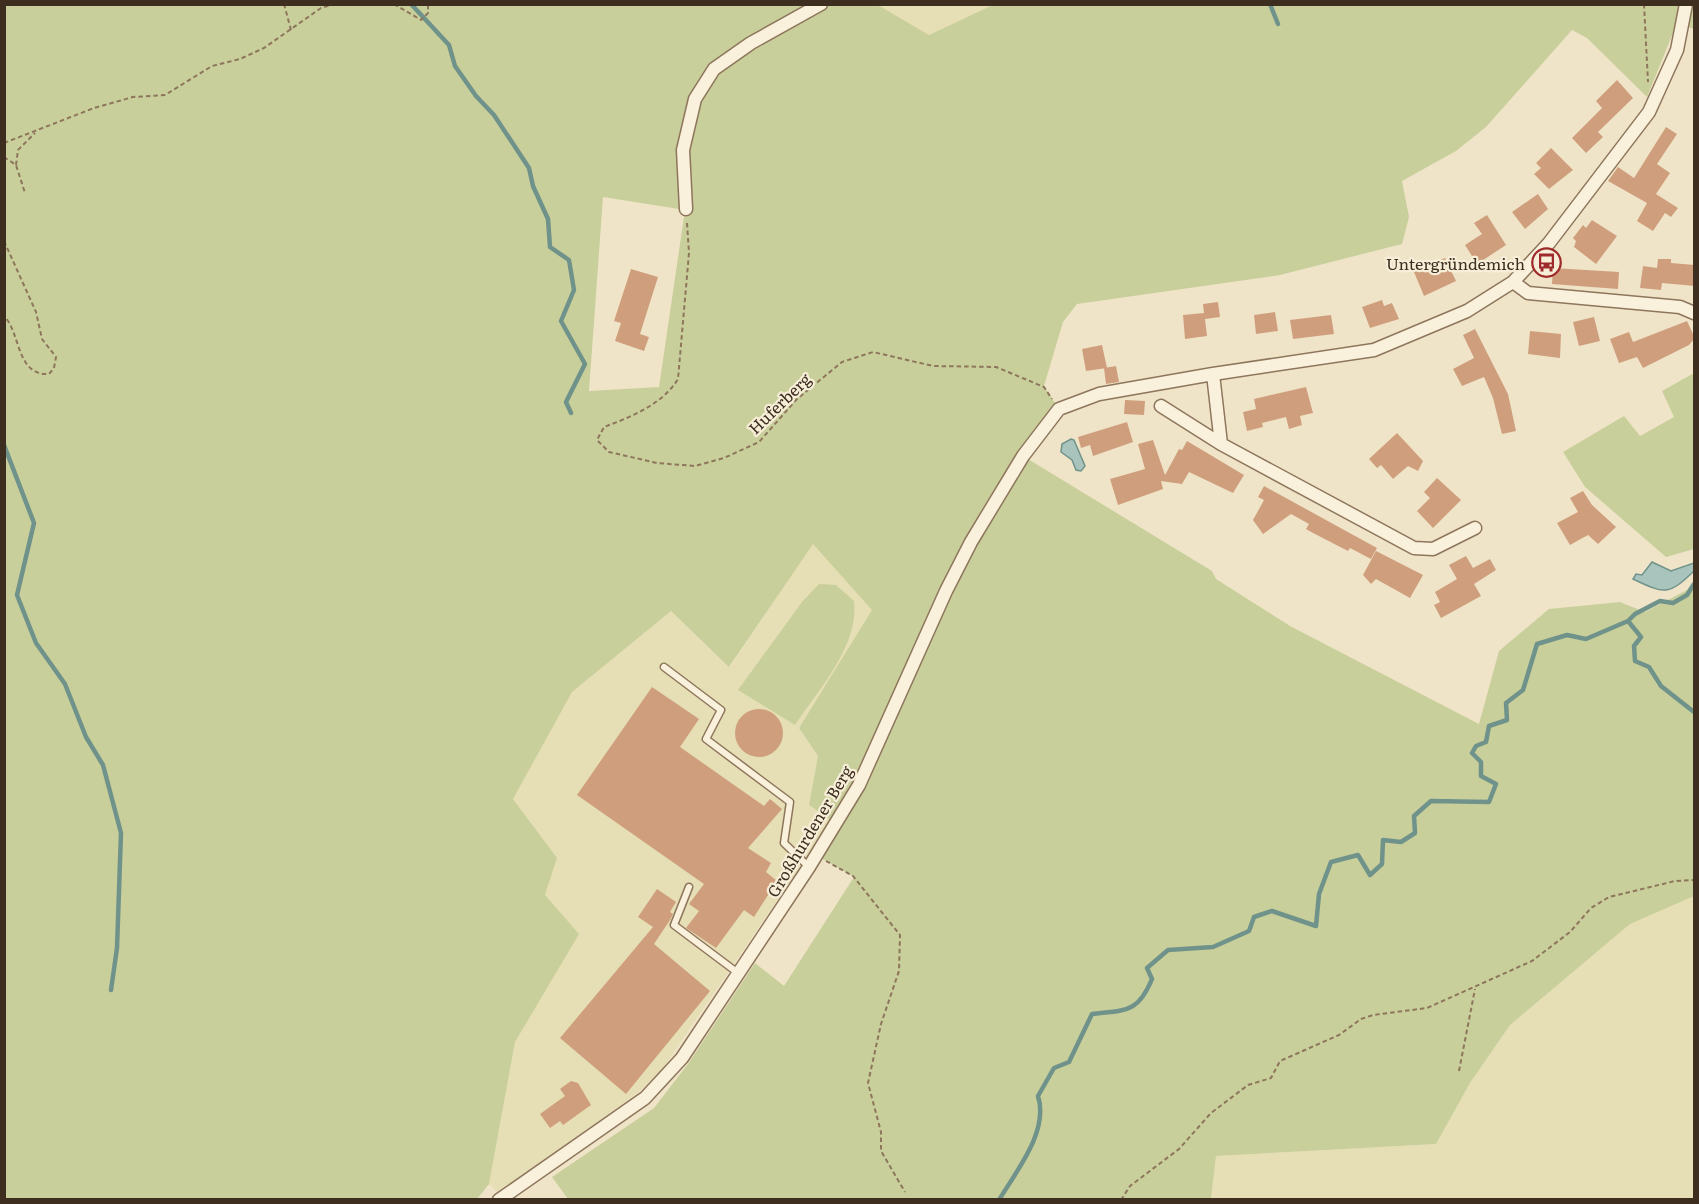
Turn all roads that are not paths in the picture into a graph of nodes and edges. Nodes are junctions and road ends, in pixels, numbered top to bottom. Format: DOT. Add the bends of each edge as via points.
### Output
graph roads {
  1 [pos="820,4"];
  2 [pos="1686,4"];
  3 [pos="686,209"];
  4 [pos="1514,282"];
  5 [pos="1695,313"];
  6 [pos="1213,374"];
  7 [pos="1161,406"];
  8 [pos="1221,444"];
  9 [pos="1475,528"];
  10 [pos="664,667"];
  11 [pos="809,867"];
  12 [pos="689,887"];
  13 [pos="738,973"];
  14 [pos="499,1200"];
  1 -- 3 [label="street" via="714,69 695,99 683,150"];
  2 -- 4 [label="street" via="1677,50 1649,112 1549,243"];
  4 -- 5 [label="street" via="1528,293 1680,307"];
  4 -- 6 [label="street" via="1467,311 1374,350"];
  6 -- 8 [label="street"];
  6 -- 11 [label="street, Großhurdener Berg" via="1099,394 1059,409 1023,456 971,542 863,776"];
  7 -- 8 [label="street"];
  8 -- 9 [label="street" via="1414,548 1433,549"];
  10 -- 11 [label="lane" via="721,710 706,739 790,802 784,843"];
  11 -- 13 [label="street, Großhurdener Berg"];
  12 -- 13 [label="lane" via="674,925"];
  13 -- 14 [label="street, Großhurdener Berg" via="682,1058 645,1098"];
}
